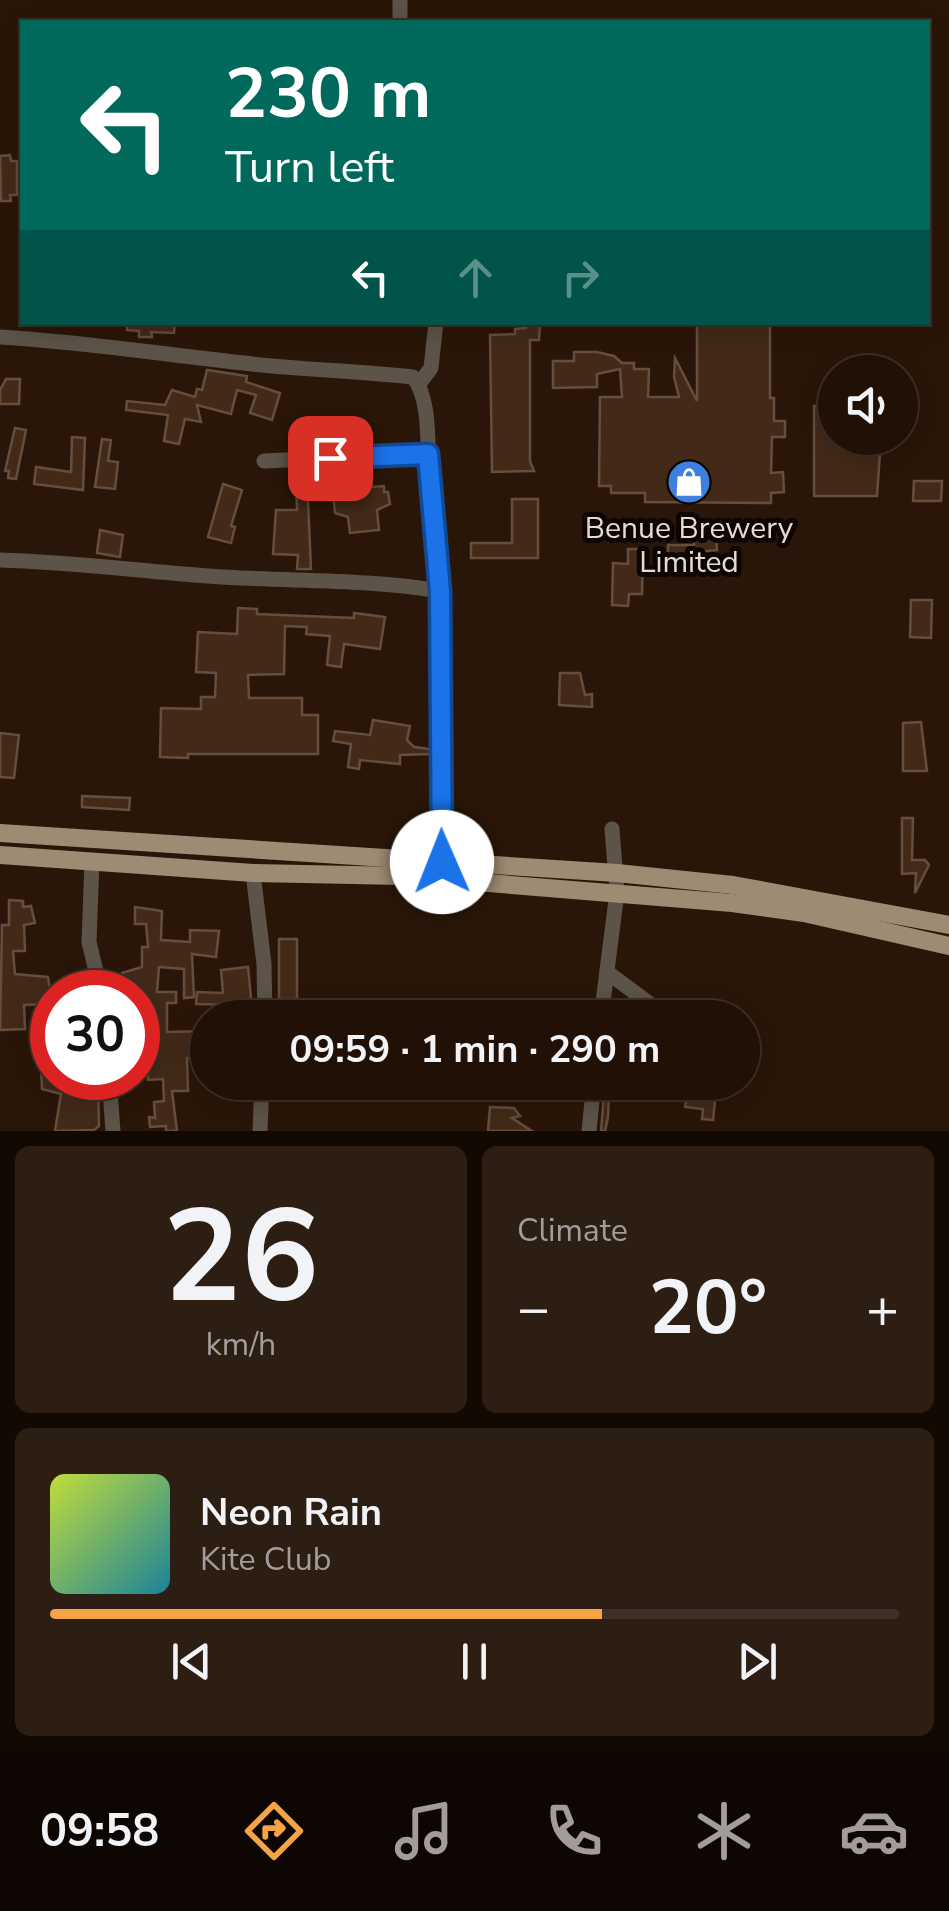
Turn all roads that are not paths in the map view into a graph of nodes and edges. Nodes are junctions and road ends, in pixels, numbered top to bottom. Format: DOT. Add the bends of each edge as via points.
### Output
graph roads {
  1 [pos="436,325"];
  2 [pos="0,337"];
  3 [pos="419,384"];
  4 [pos="428,454"];
  5 [pos="264,460"];
  6 [pos="0,560"];
  7 [pos="440,591"];
  8 [pos="612,829"];
  9 [pos="0,833"];
  10 [pos="0,855"];
  11 [pos="92,862"];
  12 [pos="442,862"];
  13 [pos="616,872"];
  14 [pos="253,874"];
  15 [pos="617,892"];
  16 [pos="949,926"];
  17 [pos="949,946"];
  18 [pos="95,970"];
  19 [pos="607,972"];
  20 [pos="265,1000"];
  21 [pos="603,1000"];
  22 [pos="645,1000"];
  23 [pos="110,1100"];
  24 [pos="261,1100"];
  25 [pos="592,1100"];
  26 [pos="113,1131"];
  27 [pos="260,1131"];
  28 [pos="589,1131"];
  1 -- 3 [label="street" via="431,368"];
  2 -- 3 [label="street" via="396,375"];
  3 -- 4 [label="street"];
  4 -- 5 [label="street"];
  4 -- 7 [label="street"];
  6 -- 7 [label="street"];
  7 -- 12 [label="street"];
  8 -- 13 [label="street"];
  9 -- 12 [label="main road"];
  10 -- 11 [label="main road"];
  11 -- 14 [label="main road"];
  11 -- 18 [label="street" via="89,942"];
  12 -- 13 [label="main road"];
  13 -- 15 [label="street"];
  13 -- 16 [label="main road" via="733,884"];
  14 -- 15 [label="main road" via="402,876"];
  14 -- 20 [label="street"];
  15 -- 17 [label="main road" via="804,913"];
  15 -- 19 [label="street"];
  19 -- 21 [label="street"];
  19 -- 22 [label="street"];
  23 -- 26 [label="street"];
  24 -- 27 [label="street"];
  25 -- 28 [label="street"];
}
